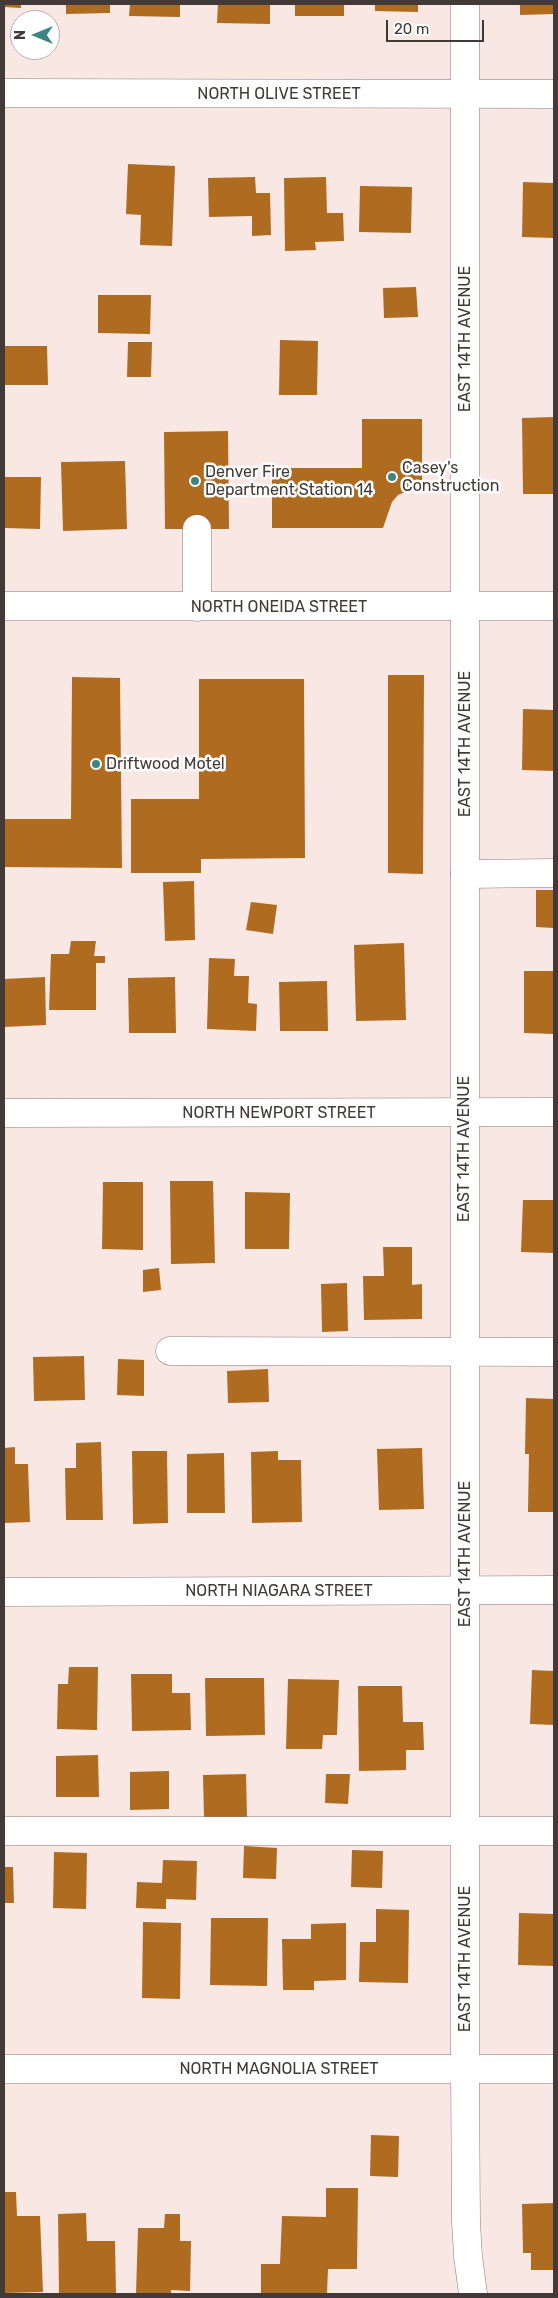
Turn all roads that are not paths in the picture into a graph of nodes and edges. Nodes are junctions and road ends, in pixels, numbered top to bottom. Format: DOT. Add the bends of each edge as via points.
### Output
graph roads {
  1 [pos="465,4"];
  2 [pos="4,93"];
  3 [pos="465,94"];
  4 [pos="554,94"];
  5 [pos="197,529"];
  6 [pos="4,606"];
  7 [pos="554,606"];
  8 [pos="197,607"];
  9 [pos="464,607"];
  10 [pos="554,873"];
  11 [pos="466,874"];
  12 [pos="464,1112"];
  13 [pos="554,1112"];
  14 [pos="4,1113"];
  15 [pos="170,1351"];
  16 [pos="554,1352"];
  17 [pos="464,1353"];
  18 [pos="554,1590"];
  19 [pos="466,1591"];
  20 [pos="4,1592"];
  21 [pos="554,1831"];
  22 [pos="4,1832"];
  23 [pos="466,1832"];
  24 [pos="4,2069"];
  25 [pos="465,2069"];
  26 [pos="554,2069"];
  27 [pos="473,2294"];
  1 -- 3 [label="street, EAST 14TH AVENUE"];
  2 -- 3 [label="street, NORTH OLIVE STREET"];
  3 -- 4 [label="street, NORTH OLIVE STREET"];
  3 -- 9 [label="street, EAST 14TH AVENUE"];
  5 -- 8 [label="street"];
  6 -- 8 [label="street, NORTH ONEIDA STREET"];
  7 -- 9 [label="street, NORTH ONEIDA STREET"];
  8 -- 9 [label="street, NORTH ONEIDA STREET"];
  9 -- 11 [label="street, EAST 14TH AVENUE"];
  10 -- 11 [label="street"];
  11 -- 12 [label="street, EAST 14TH AVENUE"];
  12 -- 13 [label="street, NORTH NEWPORT STREET"];
  12 -- 14 [label="street, NORTH NEWPORT STREET"];
  12 -- 17 [label="street, EAST 14TH AVENUE"];
  15 -- 17 [label="street"];
  16 -- 17 [label="street"];
  17 -- 19 [label="street, EAST 14TH AVENUE"];
  18 -- 19 [label="street, NORTH NIAGARA STREET"];
  19 -- 20 [label="street, NORTH NIAGARA STREET"];
  19 -- 23 [label="street, EAST 14TH AVENUE"];
  21 -- 23 [label="street"];
  22 -- 23 [label="street"];
  23 -- 25 [label="street, EAST 14TH AVENUE"];
  24 -- 25 [label="street, NORTH MAGNOLIA STREET"];
  25 -- 26 [label="street, NORTH MAGNOLIA STREET"];
  25 -- 27 [label="street, EAST 14TH AVENUE" via="466,2222"];
}
